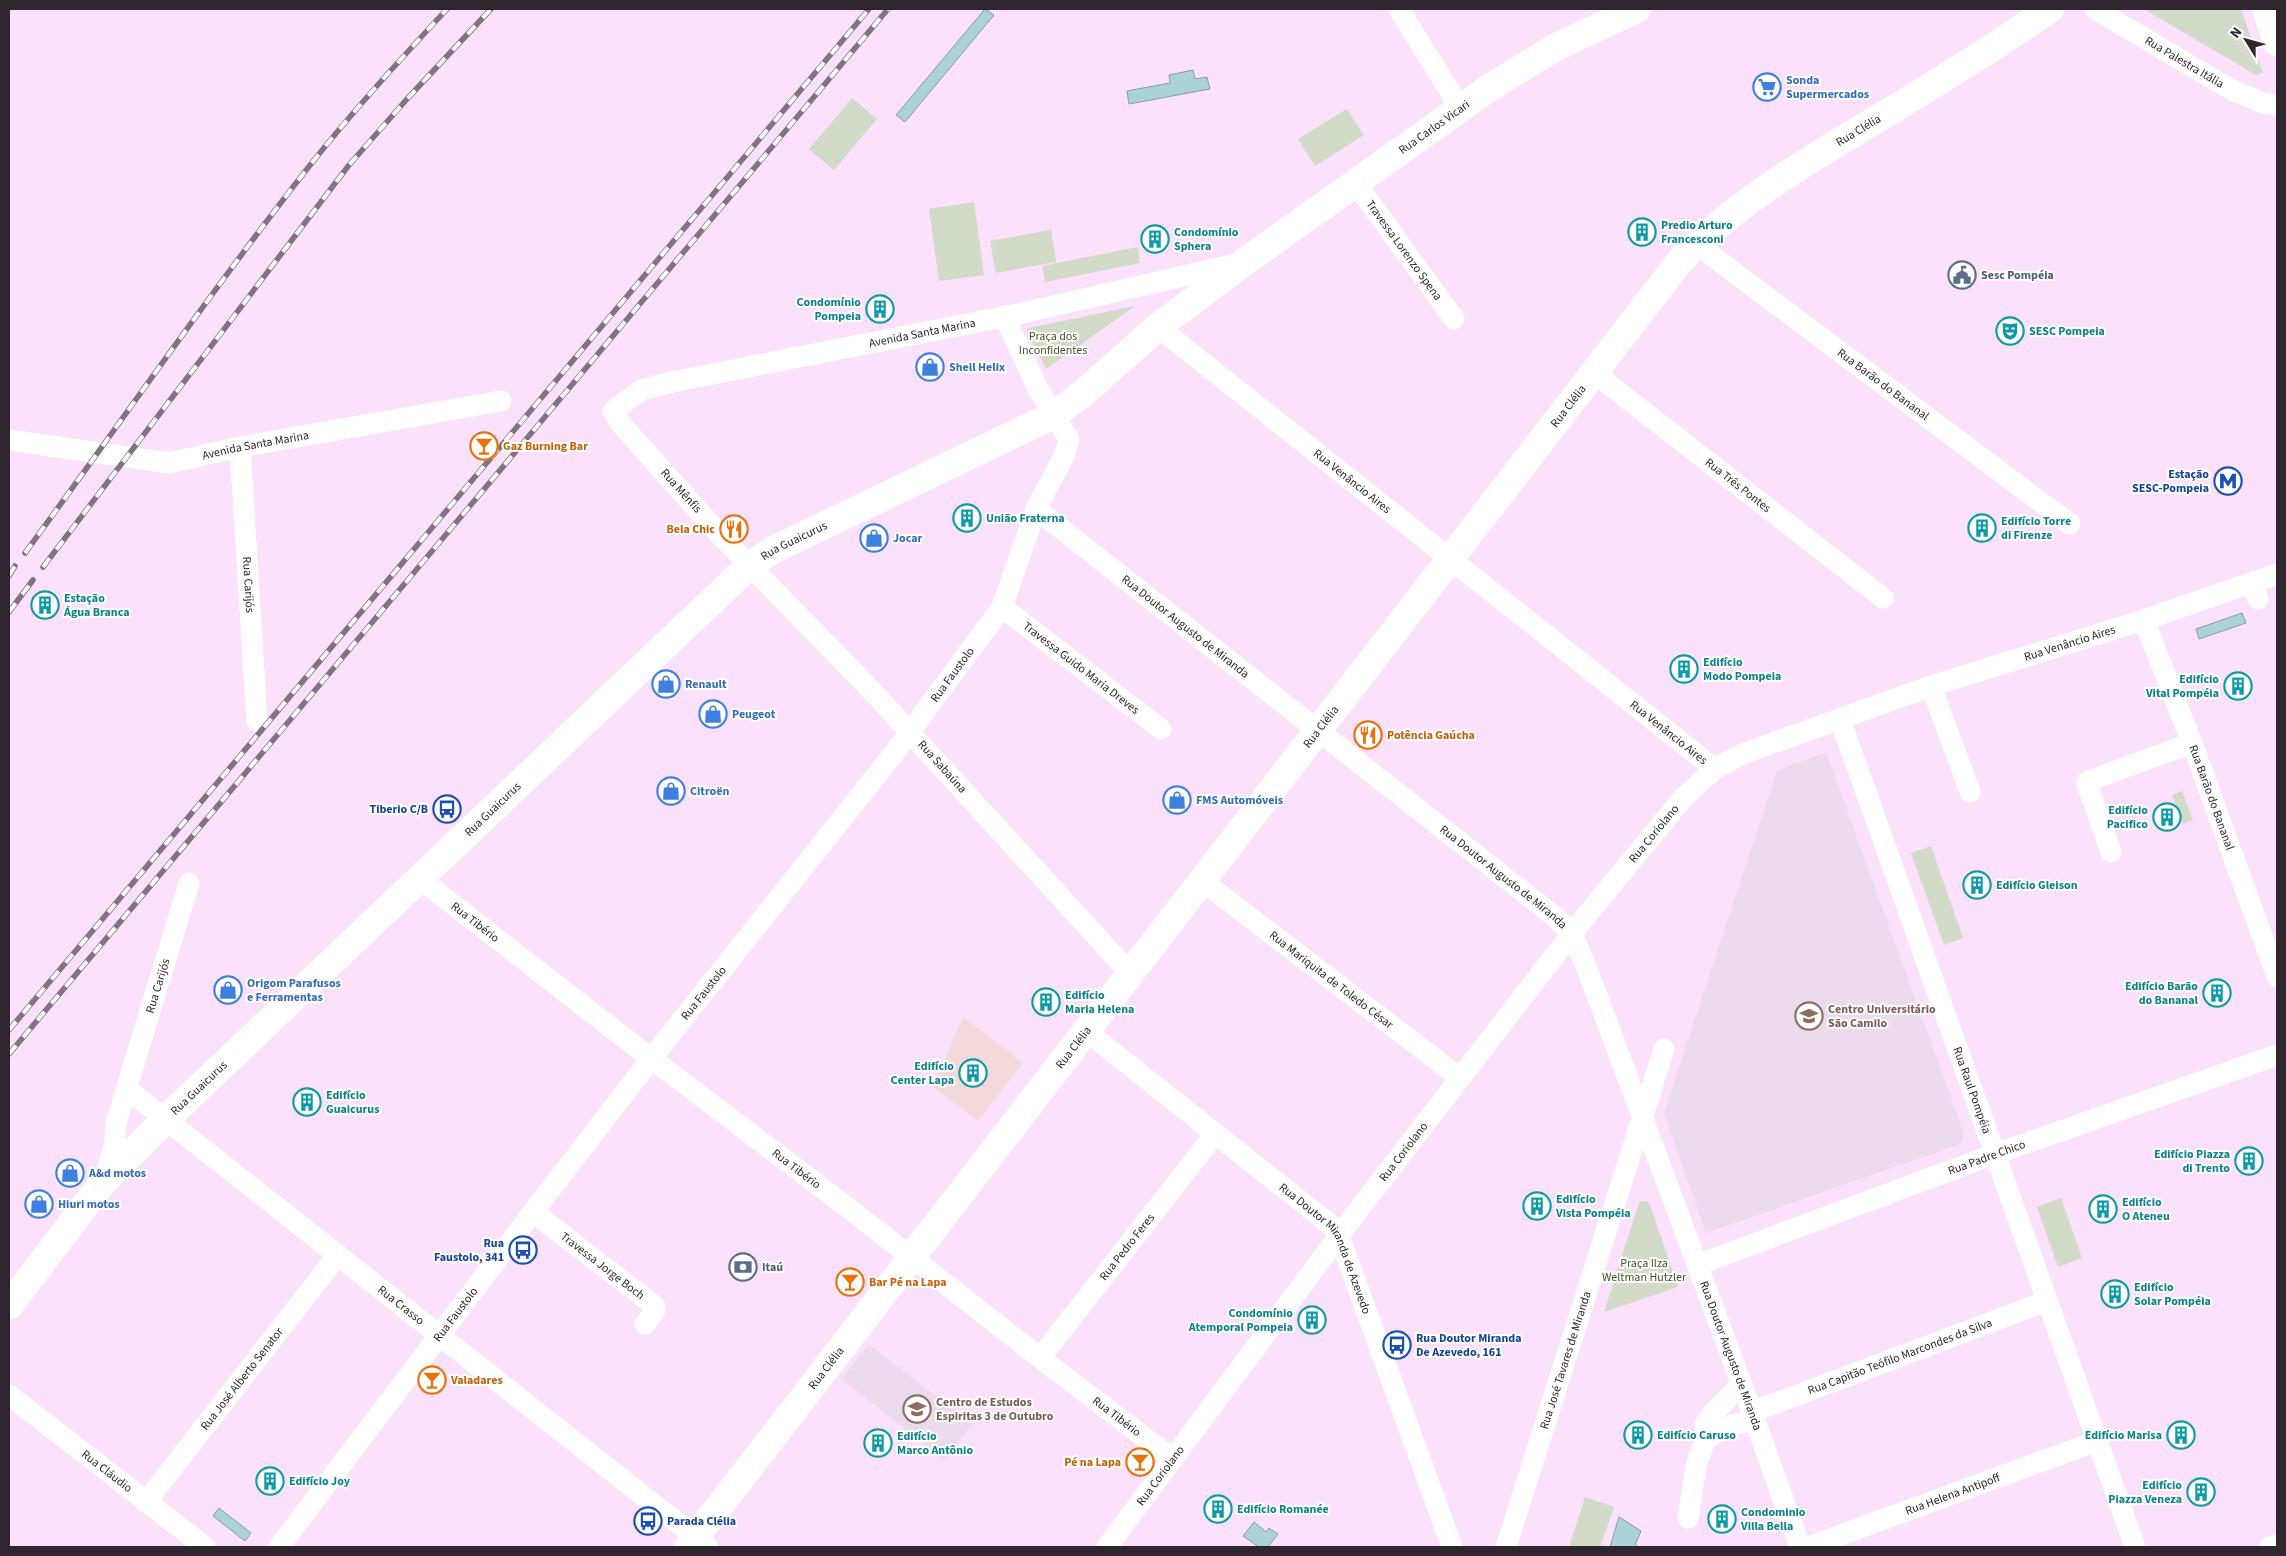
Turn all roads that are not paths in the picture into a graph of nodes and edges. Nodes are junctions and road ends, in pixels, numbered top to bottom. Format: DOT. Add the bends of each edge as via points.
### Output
graph roads {
  1 [pos="1399,9"];
  2 [pos="1637,9"];
  3 [pos="2050,9"];
  4 [pos="2094,9"];
  5 [pos="2266,9"];
  6 [pos="2277,42"];
  7 [pos="2277,105"];
  8 [pos="1460,108"];
  9 [pos="1355,182"];
  10 [pos="1696,244"];
  11 [pos="1242,262"];
  12 [pos="1004,316"];
  13 [pos="1454,319"];
  14 [pos="1158,327"];
  15 [pos="1592,372"];
  16 [pos="501,401"];
  17 [pos="1054,415"];
  18 [pos="614,416"];
  19 [pos="9,440"];
  20 [pos="240,447"];
  21 [pos="1036,509"];
  22 [pos="2070,524"];
  23 [pos="1449,559"];
  24 [pos="750,565"];
  25 [pos="2277,574"];
  26 [pos="1883,598"];
  27 [pos="1002,608"];
  28 [pos="2144,620"];
  29 [pos="1931,686"];
  30 [pos="1840,719"];
  31 [pos="257,721"];
  32 [pos="1161,729"];
  33 [pos="1317,730"];
  34 [pos="910,732"];
  35 [pos="2192,743"];
  36 [pos="1715,769"];
  37 [pos="1970,792"];
  38 [pos="2112,852"];
  39 [pos="420,878"];
  40 [pos="1201,880"];
  41 [pos="189,883"];
  42 [pos="1572,933"];
  43 [pos="1130,973"];
  44 [pos="2277,977"];
  45 [pos="1085,1030"];
  46 [pos="1664,1049"];
  47 [pos="2277,1055"];
  48 [pos="651,1059"];
  49 [pos="1460,1078"];
  50 [pos="127,1089"];
  51 [pos="1643,1116"];
  52 [pos="165,1120"];
  53 [pos="1215,1134"];
  54 [pos="1654,1149"];
  55 [pos="1995,1154"];
  56 [pos="1625,1172"];
  57 [pos="103,1182"];
  58 [pos="533,1212"];
  59 [pos="1339,1236"];
  60 [pos="337,1256"];
  61 [pos="911,1257"];
  62 [pos="1697,1265"];
  63 [pos="2047,1301"];
  64 [pos="9,1306"];
  65 [pos="645,1324"];
  66 [pos="439,1336"];
  67 [pos="1040,1358"];
  68 [pos="1742,1384"];
  69 [pos="9,1395"];
  70 [pos="1753,1415"];
  71 [pos="1706,1438"];
  72 [pos="2097,1441"];
  73 [pos="1173,1458"];
  74 [pos="146,1502"];
  75 [pos="1688,1518"];
  76 [pos="697,1544"];
  77 [pos="2277,1545"];
  78 [pos="205,1547"];
  79 [pos="280,1547"];
  80 [pos="1107,1547"];
  81 [pos="1452,1547"];
  82 [pos="1506,1547"];
  83 [pos="1800,1547"];
  84 [pos="1808,1547"];
  85 [pos="2135,1547"];
  86 [pos="2270,1547"];
  1 -- 8 [label="street"];
  2 -- 8 [label="main road, Rua Carlos Vicari" via="1556,47"];
  3 -- 10 [label="main road, Rua Clélia" via="1905,103 1777,180"];
  4 -- 7 [label="street, Rua Palestra Itália" via="2230,89 2263,103"];
  5 -- 6 [label="main road"];
  8 -- 9 [label="main road, Rua Carlos Vicari"];
  9 -- 11 [label="main road, Rua Carlos Vicari"];
  9 -- 13 [label="street, Travessa Lorenzo Spena"];
  10 -- 15 [label="main road, Rua Clélia"];
  10 -- 22 [label="street, Rua Barão do Bananal"];
  11 -- 12 [label="street, Avenida Santa Marina"];
  11 -- 14 [label="main road"];
  12 -- 17 [label="street" via="1039,391"];
  12 -- 18 [label="street, Avenida Santa Marina" via="641,390 615,408"];
  14 -- 17 [label="main road"];
  14 -- 23 [label="street, Rua Venâncio Aires"];
  15 -- 23 [label="main road, Rua Clélia"];
  15 -- 26 [label="street, Rua Três Pontes"];
  16 -- 20 [label="street, Avenida Santa Marina"];
  17 -- 21 [label="street, Rua Faustolo" via="1069,439 1064,456"];
  17 -- 24 [label="main road, Rua Guaicurus" via="774,550"];
  18 -- 24 [label="street, Rua Mênfis"];
  19 -- 20 [label="street, Avenida Santa Marina" via="169,463"];
  20 -- 31 [label="street, Rua Carijós"];
  21 -- 27 [label="street, Rua Faustolo"];
  21 -- 33 [label="street, Rua Doutor Augusto de Miranda"];
  23 -- 33 [label="main road, Rua Clélia"];
  23 -- 36 [label="street, Rua Venâncio Aires"];
  24 -- 34 [label="street, Rua Sabaúna"];
  24 -- 39 [label="main road, Rua Guaicurus"];
  25 -- 28 [label="street, Rua Venâncio Aires" via="2255,591"];
  27 -- 32 [label="street, Travessa Guido Maria Dreves"];
  27 -- 34 [label="street, Rua Faustolo"];
  28 -- 29 [label="street, Rua Venâncio Aires"];
  28 -- 35 [label="street, Rua Barão do Bananal"];
  29 -- 30 [label="street, Rua Venâncio Aires"];
  29 -- 37 [label="street"];
  30 -- 36 [label="street, Rua Venâncio Aires" via="1740,755"];
  30 -- 55 [label="street, Rua Raul Pompéia"];
  33 -- 40 [label="main road, Rua Clélia"];
  33 -- 42 [label="street, Rua Doutor Augusto de Miranda"];
  34 -- 43 [label="street, Rua Sabaúna"];
  34 -- 48 [label="street, Rua Faustolo"];
  35 -- 38 [label="street" via="2088,781"];
  35 -- 44 [label="street, Rua Barão do Bananal"];
  36 -- 42 [label="street, Rua Coriolano" via="1683,798"];
  39 -- 48 [label="street, Rua Tibério"];
  39 -- 52 [label="main road, Rua Guaicurus"];
  40 -- 43 [label="main road, Rua Clélia"];
  40 -- 49 [label="street, Rua Mariquita de Toledo César"];
  41 -- 50 [label="street, Rua Carijós"];
  42 -- 49 [label="street, Rua Coriolano"];
  42 -- 51 [label="street, Rua Doutor Augusto de Miranda"];
  43 -- 45 [label="main road, Rua Clélia"];
  45 -- 53 [label="street, Rua Doutor Miranda de Azevedo"];
  45 -- 61 [label="main road, Rua Clélia"];
  46 -- 51 [label="street, Rua José Tavares de Miranda"];
  47 -- 55 [label="street, Rua Padre Chico"];
  48 -- 58 [label="street, Rua Faustolo"];
  48 -- 61 [label="street, Rua Tibério"];
  49 -- 59 [label="street, Rua Coriolano"];
  50 -- 52 [label="street"];
  50 -- 57 [label="street, Rua Carijós"];
  51 -- 54 [label="street, Rua Doutor Augusto de Miranda"];
  51 -- 56 [label="street, Rua José Tavares de Miranda"];
  52 -- 57 [label="main road, Rua Guaicurus"];
  52 -- 60 [label="street, Rua Crasso"];
  53 -- 59 [label="street, Rua Doutor Miranda de Azevedo" via="1328,1222"];
  53 -- 67 [label="street, Rua Pedro Feres"];
  54 -- 56 [label="street"];
  54 -- 62 [label="street, Rua Doutor Augusto de Miranda"];
  55 -- 62 [label="street, Rua Padre Chico"];
  55 -- 63 [label="street, Rua Raul Pompéia"];
  56 -- 82 [label="street, Rua José Tavares de Miranda"];
  57 -- 64 [label="main road, Rua Guaicurus"];
  58 -- 65 [label="street, Travessa Jorge Boch" via="655,1306"];
  58 -- 66 [label="street, Rua Faustolo"];
  59 -- 73 [label="street, Rua Coriolano"];
  59 -- 81 [label="street, Rua Doutor Miranda de Azevedo"];
  60 -- 66 [label="street, Rua Crasso"];
  60 -- 74 [label="street, Rua José Alberto Senator"];
  61 -- 67 [label="street, Rua Tibério"];
  61 -- 76 [label="main road, Rua Clélia"];
  62 -- 68 [label="street, Rua Doutor Augusto de Miranda"];
  63 -- 70 [label="street, Rua Capitão Teófilo Marcondes da Silva"];
  63 -- 72 [label="street, Rua Raul Pompéia"];
  66 -- 76 [label="street, Rua Crasso"];
  66 -- 79 [label="street, Rua Faustolo"];
  67 -- 73 [label="street, Rua Tibério"];
  68 -- 70 [label="street, Rua Doutor Augusto de Miranda"];
  68 -- 71 [label="street" via="1705,1424"];
  69 -- 74 [label="street, Rua Cláudio"];
  70 -- 71 [label="street, Rua Capitão Teófilo Marcondes da Silva"];
  70 -- 83 [label="street, Rua Doutor Augusto de Miranda"];
  71 -- 75 [label="street" via="1696,1466"];
  72 -- 84 [label="street, Rua Helena Antipoff"];
  72 -- 85 [label="street, Rua Raul Pompéia"];
  73 -- 80 [label="street, Rua Coriolano"];
  74 -- 78 [label="street, Rua Cláudio"];
  77 -- 86 [label="street"];
}
